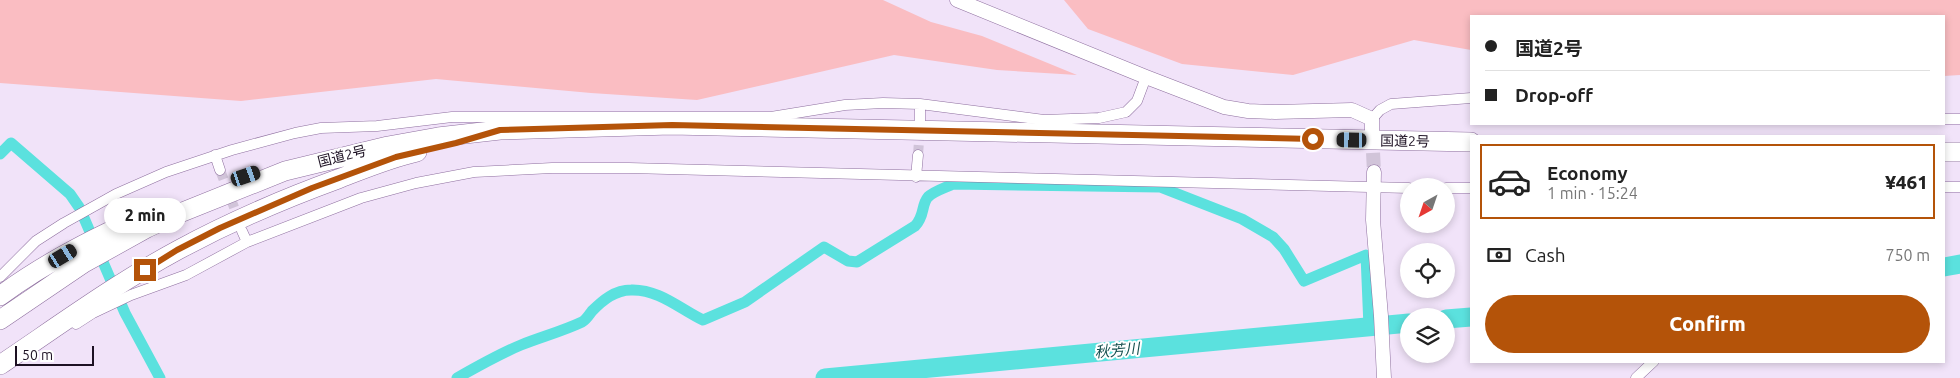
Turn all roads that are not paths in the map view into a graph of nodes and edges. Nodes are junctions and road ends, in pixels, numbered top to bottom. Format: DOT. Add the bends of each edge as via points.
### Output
graph roads {
  1 [pos="957,0"];
  2 [pos="1146,77"];
  3 [pos="1470,98"];
  4 [pos="920,104"];
  5 [pos="1945,119"];
  6 [pos="1960,119"];
  7 [pos="920,121"];
  8 [pos="1372,125"];
  9 [pos="500,130"];
  10 [pos="1470,142"];
  11 [pos="1945,152"];
  12 [pos="1960,152"];
  13 [pos="918,155"];
  14 [pos="215,156"];
  15 [pos="220,170"];
  16 [pos="1374,172"];
  17 [pos="916,176"];
  18 [pos="1945,187"];
  19 [pos="1960,187"];
  20 [pos="1375,188"];
  21 [pos="1400,188"];
  22 [pos="1455,188"];
  23 [pos="1470,188"];
  24 [pos="242,231"];
  25 [pos="247,242"];
  26 [pos="80,255"];
  27 [pos="0,277"];
  28 [pos="134,286"];
  29 [pos="0,296"];
  30 [pos="0,320"];
  31 [pos="1652,363"];
  32 [pos="0,366"];
  33 [pos="1384,378"];
  34 [pos="1636,378"];
  1 -- 2 [label="street"];
  2 -- 4 [label="street" via="1138,101 1126,112 1099,118 1044,120"];
  2 -- 8 [label="street" via="1224,107 1274,112 1352,110"];
  3 -- 8 [label="street" via="1391,104 1380,110"];
  4 -- 7 [label="street"];
  4 -- 14 [label="street" via="844,105 771,117 452,117 377,126 321,128"];
  5 -- 6 [label="street"];
  9 -- 10 [label="highway, 国道2号" via="672,125"];
  9 -- 26 [label="highway, 国道2号" via="388,146 285,171 147,228 108,240"];
  9 -- 28 [label="highway" via="396,157 312,188 177,250"];
  11 -- 12 [label="highway"];
  13 -- 17 [label="street"];
  14 -- 15 [label="street"];
  14 -- 27 [label="street" via="166,172 90,208 36,241"];
  16 -- 20 [label="street"];
  17 -- 20 [label="street"];
  17 -- 25 [label="street" via="629,168 474,172 361,198"];
  18 -- 19 [label="street"];
  20 -- 21 [label="street"];
  20 -- 33 [label="street" via="1372,220"];
  22 -- 23 [label="street"];
  24 -- 25 [label="street"];
  25 -- 28 [label="street" via="186,275"];
  26 -- 29 [label="highway" via="21,280"];
  26 -- 30 [label="highway"];
  28 -- 32 [label="highway"];
  31 -- 34 [label="street"];
}
